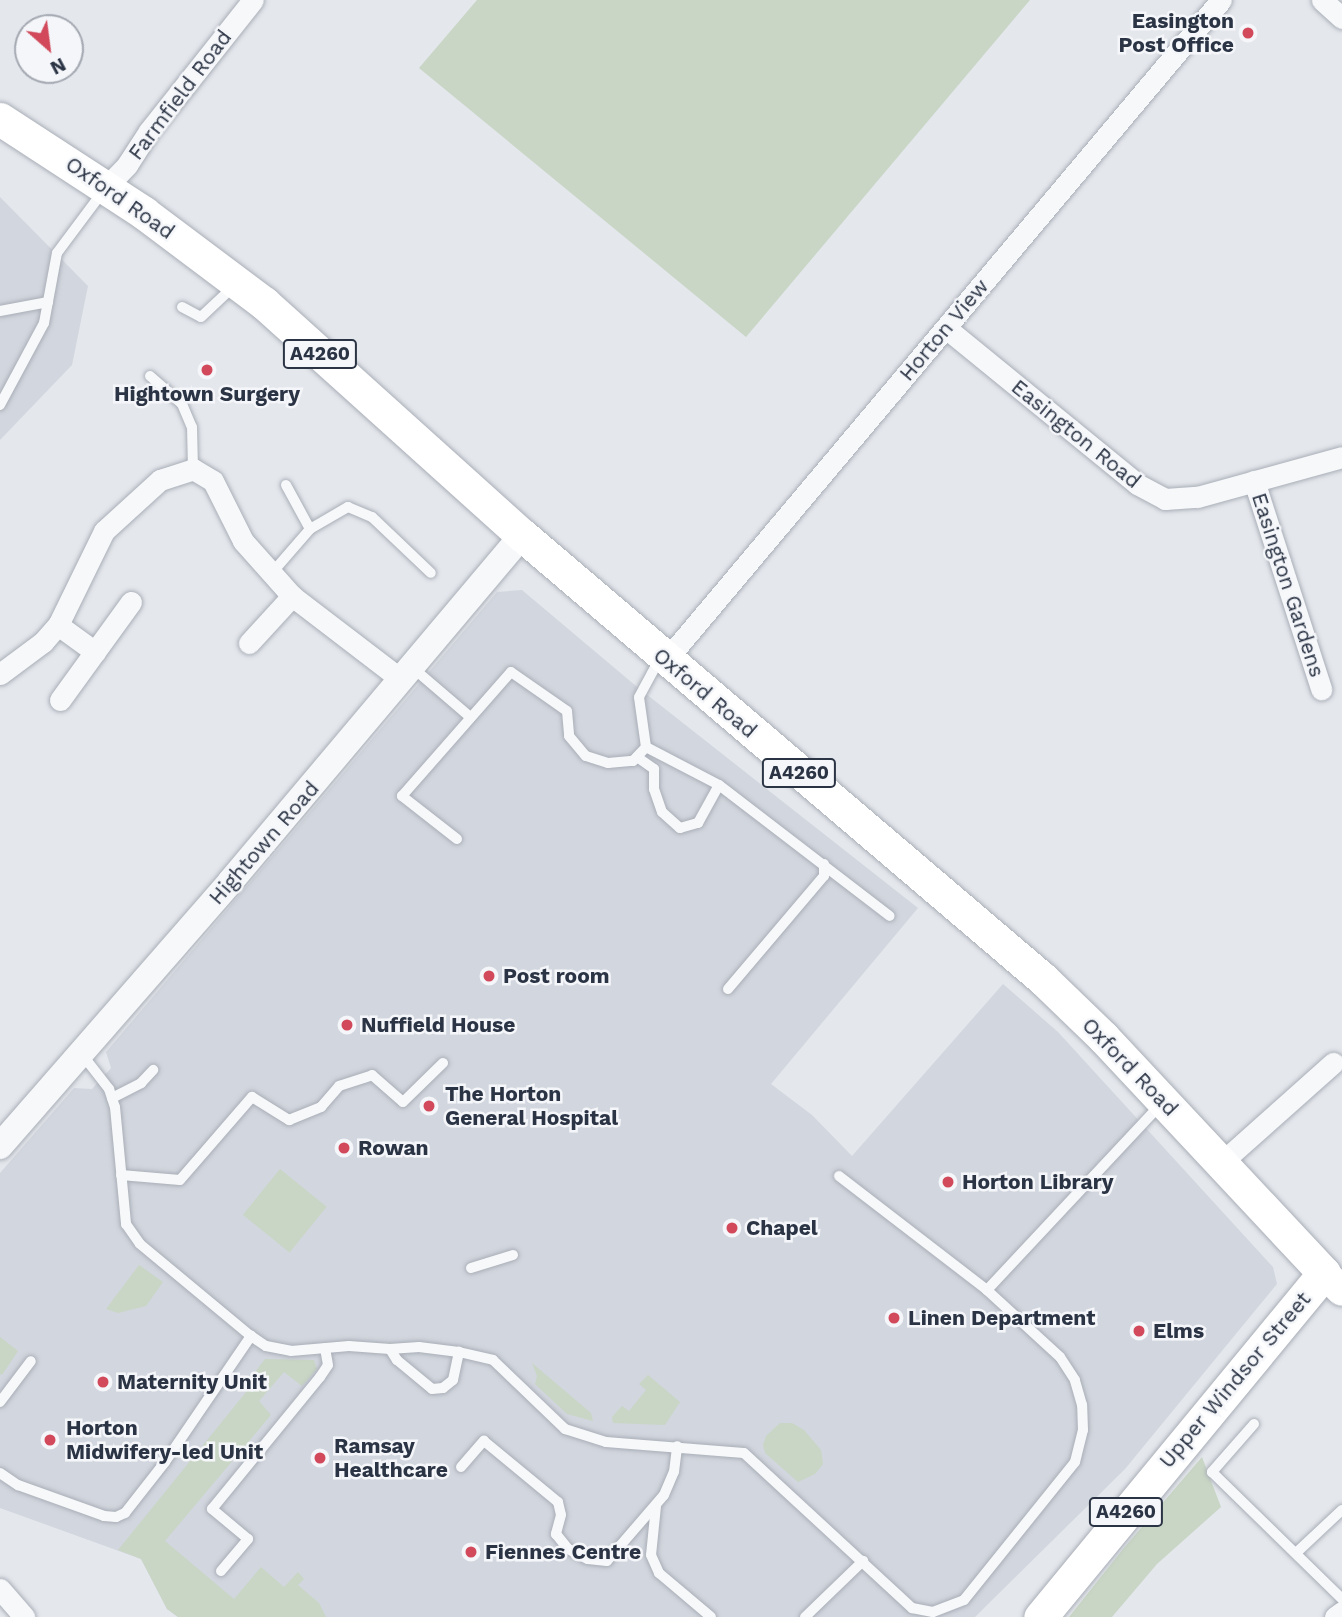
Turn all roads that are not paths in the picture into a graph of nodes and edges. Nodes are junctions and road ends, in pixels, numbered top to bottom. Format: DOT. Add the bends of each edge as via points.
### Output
graph roads {
  1 [pos="253,0"];
  2 [pos="1221,0"];
  3 [pos="1322,0"];
  4 [pos="1342,19"];
  5 [pos="0,119"];
  6 [pos="105,188"];
  7 [pos="236,282"];
  8 [pos="48,302"];
  9 [pos="182,307"];
  10 [pos="0,311"];
  11 [pos="946,328"];
  12 [pos="150,376"];
  13 [pos="0,405"];
  14 [pos="1342,457"];
  15 [pos="192,469"];
  16 [pos="1254,481"];
  17 [pos="286,485"];
  18 [pos="310,529"];
  19 [pos="522,536"];
  20 [pos="431,573"];
  21 [pos="271,574"];
  22 [pos="292,596"];
  23 [pos="131,602"];
  24 [pos="58,625"];
  25 [pos="249,643"];
  26 [pos="95,652"];
  27 [pos="664,658"];
  28 [pos="0,674"];
  29 [pos="407,674"];
  30 [pos="1321,690"];
  31 [pos="60,700"];
  32 [pos="469,716"];
  33 [pos="646,747"];
  34 [pos="637,757"];
  35 [pos="719,785"];
  36 [pos="457,839"];
  37 [pos="824,864"];
  38 [pos="890,916"];
  39 [pos="728,989"];
  40 [pos="81,1053"];
  41 [pos="1337,1058"];
  42 [pos="443,1063"];
  43 [pos="153,1070"];
  44 [pos="112,1098"];
  45 [pos="1163,1102"];
  46 [pos="0,1146"];
  47 [pos="1222,1163"];
  48 [pos="121,1175"];
  49 [pos="839,1176"];
  50 [pos="513,1255"];
  51 [pos="471,1268"];
  52 [pos="1333,1282"];
  53 [pos="987,1290"];
  54 [pos="251,1336"];
  55 [pos="326,1348"];
  56 [pos="390,1349"];
  57 [pos="459,1352"];
  58 [pos="31,1361"];
  59 [pos="0,1402"];
  60 [pos="1254,1424"];
  61 [pos="677,1446"];
  62 [pos="461,1467"];
  63 [pos="0,1473"];
  64 [pos="656,1505"];
  65 [pos="1342,1510"];
  66 [pos="1296,1553"];
  67 [pos="863,1561"];
  68 [pos="221,1571"];
  69 [pos="0,1589"];
  70 [pos="1342,1601"];
  71 [pos="1342,1612"];
  72 [pos="24,1617"];
  73 [pos="711,1617"];
  74 [pos="805,1617"];
  75 [pos="1040,1617"];
  76 [pos="1323,1617"];
  77 [pos="1335,1617"];
  1 -- 6 [label="street, Farmfield Road"];
  2 -- 11 [label="street, Horton View"];
  3 -- 4 [label="street"];
  5 -- 6 [label="main road, Oxford Road / A4260"];
  6 -- 7 [label="main road, Oxford Road / A4260"];
  6 -- 8 [label="lane" via="57,253"];
  7 -- 9 [label="lane" via="201,317"];
  7 -- 19 [label="main road, Oxford Road / A4260"];
  8 -- 10 [label="lane"];
  8 -- 13 [label="lane" via="33,349"];
  11 -- 16 [label="street, Easington Road" via="1153,494 1177,500"];
  11 -- 27 [label="street, Horton View"];
  12 -- 15 [label="lane" via="182,404 192,427"];
  14 -- 16 [label="street, Easington Road"];
  15 -- 21 [label="street" via="213,481 243,541"];
  15 -- 24 [label="street" via="160,480 104,531"];
  16 -- 30 [label="street, Easington Gardens"];
  17 -- 18 [label="lane"];
  18 -- 20 [label="lane" via="348,507 372,517"];
  18 -- 21 [label="lane"];
  19 -- 27 [label="main road, Oxford Road / A4260"];
  19 -- 29 [label="street, Hightown Road"];
  21 -- 22 [label="street"];
  22 -- 25 [label="street"];
  22 -- 29 [label="street"];
  23 -- 26 [label="street"];
  24 -- 26 [label="street"];
  24 -- 28 [label="street"];
  26 -- 31 [label="street"];
  27 -- 33 [label="lane" via="639,697"];
  27 -- 45 [label="main road, Oxford Road / A4260" via="1043,979"];
  29 -- 32 [label="lane"];
  29 -- 40 [label="street, Hightown Road"];
  32 -- 34 [label="lane" via="511,671 567,711 569,736 586,756 608,762"];
  32 -- 36 [label="lane" via="402,796"];
  33 -- 34 [label="lane"];
  33 -- 35 [label="lane"];
  34 -- 35 [label="lane" via="654,769 654,789 662,812 680,828 698,823"];
  35 -- 37 [label="lane"];
  37 -- 38 [label="lane"];
  37 -- 39 [label="lane" via="824,876"];
  40 -- 44 [label="lane" via="97,1070"];
  40 -- 46 [label="street, Hightown Road"];
  41 -- 47 [label="street"];
  42 -- 48 [label="lane" via="403,1102 372,1075 339,1086 321,1107 289,1120 253,1097 180,1180"];
  43 -- 44 [label="lane" via="141,1083"];
  44 -- 48 [label="lane"];
  45 -- 47 [label="main road, Oxford Road / A4260"];
  45 -- 53 [label="lane"];
  47 -- 52 [label="main road, Oxford Road / A4260"];
  48 -- 54 [label="lane" via="126,1224 139,1244"];
  49 -- 53 [label="lane"];
  50 -- 51 [label="lane"];
  52 -- 75 [label="main road, Upper Windsor Street / A4260"];
  53 -- 67 [label="lane" via="1060,1357 1075,1380 1083,1430 1075,1462 964,1600 933,1612 912,1608"];
  54 -- 55 [label="lane" via="266,1346 291,1351"];
  54 -- 63 [label="lane" via="125,1513 104,1516 18,1485"];
  55 -- 56 [label="lane"];
  55 -- 68 [label="lane" via="328,1364 320,1377 212,1509 248,1538"];
  56 -- 57 [label="lane"];
  56 -- 57 [label="lane" via="432,1389 453,1380"];
  57 -- 61 [label="lane" via="493,1360 565,1429 606,1442"];
  58 -- 59 [label="lane"];
  60 -- 66 [label="lane" via="1212,1472"];
  61 -- 64 [label="lane" via="674,1472"];
  61 -- 67 [label="lane" via="744,1453"];
  62 -- 64 [label="lane" via="484,1441 558,1502 561,1515 556,1534 568,1549 588,1559 607,1561"];
  64 -- 73 [label="lane" via="651,1555 659,1573"];
  65 -- 66 [label="lane"];
  66 -- 70 [label="lane"];
  67 -- 74 [label="lane"];
  69 -- 72 [label="street"];
  70 -- 76 [label="lane"];
  71 -- 77 [label="street"];
}
